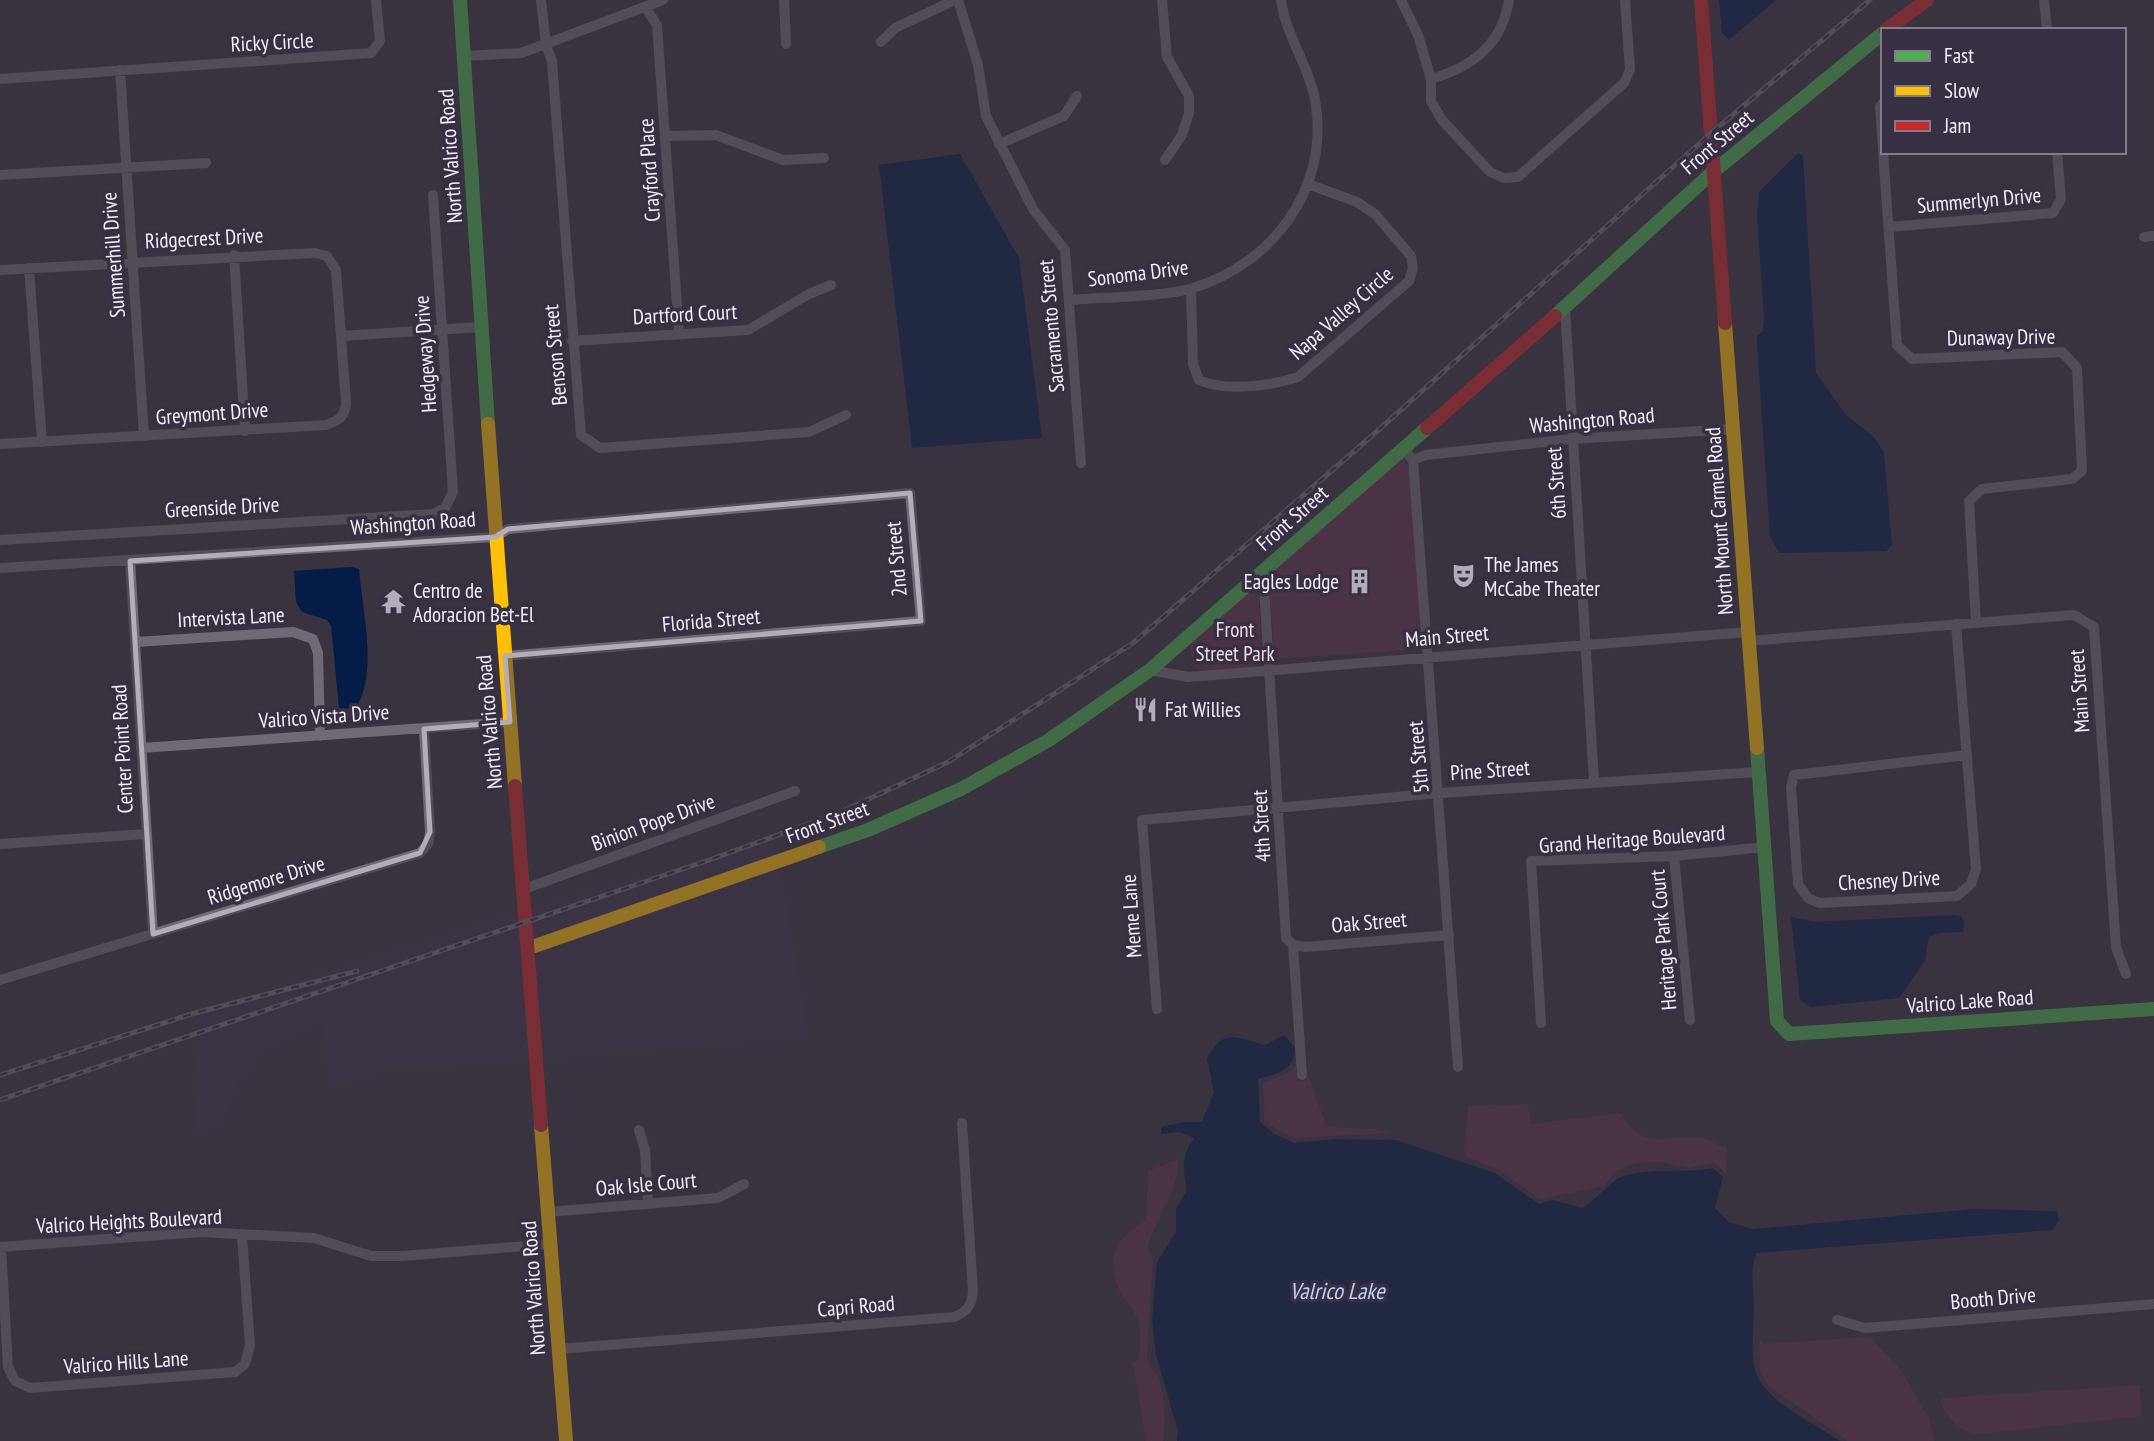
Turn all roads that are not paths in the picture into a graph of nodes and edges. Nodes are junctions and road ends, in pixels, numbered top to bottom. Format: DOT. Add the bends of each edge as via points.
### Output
graph roads {
  1 [pos="376,0"];
  2 [pos="460,0"];
  3 [pos="541,0"];
  4 [pos="663,0"];
  5 [pos="784,0"];
  6 [pos="957,0"];
  7 [pos="1162,0"];
  8 [pos="1282,0"];
  9 [pos="1401,0"];
  10 [pos="1509,0"];
  11 [pos="1625,0"];
  12 [pos="1701,0"];
  13 [pos="1927,0"];
  14 [pos="2045,0"];
  15 [pos="645,7"];
  16 [pos="1888,28"];
  17 [pos="2047,28"];
  18 [pos="1881,33"];
  19 [pos="881,42"];
  20 [pos="786,44"];
  21 [pos="547,45"];
  22 [pos="465,56"];
  23 [pos="120,70"];
  24 [pos="0,79"];
  25 [pos="1431,79"];
  26 [pos="1077,96"];
  27 [pos="666,136"];
  28 [pos="999,145"];
  29 [pos="1883,154"];
  30 [pos="2057,154"];
  31 [pos="824,158"];
  32 [pos="1165,160"];
  33 [pos="206,163"];
  34 [pos="126,167"];
  35 [pos="1714,171"];
  36 [pos="0,175"];
  37 [pos="1308,184"];
  38 [pos="433,195"];
  39 [pos="1889,227"];
  40 [pos="234,256"];
  41 [pos="133,261"];
  42 [pos="29,268"];
  43 [pos="0,270"];
  44 [pos="831,285"];
  45 [pos="1191,289"];
  46 [pos="1071,300"];
  47 [pos="1564,307"];
  48 [pos="481,327"];
  49 [pos="443,330"];
  50 [pos="679,333"];
  51 [pos="341,336"];
  52 [pos="572,341"];
  53 [pos="846,415"];
  54 [pos="1733,429"];
  55 [pos="245,431"];
  56 [pos="144,436"];
  57 [pos="1572,439"];
  58 [pos="42,442"];
  59 [pos="0,444"];
  60 [pos="1403,448"];
  61 [pos="1413,460"];
  62 [pos="1081,463"];
  63 [pos="910,493"];
  64 [pos="445,508"];
  65 [pos="495,537"];
  66 [pos="0,540"];
  67 [pos="130,561"];
  68 [pos="0,568"];
  69 [pos="1263,572"];
  70 [pos="920,621"];
  71 [pos="1976,623"];
  72 [pos="1956,624"];
  73 [pos="1748,636"];
  74 [pos="136,642"];
  75 [pos="1588,643"];
  76 [pos="505,656"];
  77 [pos="1429,656"];
  78 [pos="1270,669"];
  79 [pos="1150,670"];
  80 [pos="510,722"];
  81 [pos="424,729"];
  82 [pos="320,736"];
  83 [pos="141,748"];
  84 [pos="1967,755"];
  85 [pos="1758,772"];
  86 [pos="1594,782"];
  87 [pos="795,791"];
  88 [pos="1440,793"];
  89 [pos="1279,808"];
  90 [pos="1142,820"];
  91 [pos="146,834"];
  92 [pos="0,844"];
  93 [pos="1766,847"];
  94 [pos="1674,856"];
  95 [pos="524,889"];
  96 [pos="153,934"];
  97 [pos="1449,935"];
  98 [pos="1293,945"];
  99 [pos="529,948"];
  100 [pos="2126,974"];
  101 [pos="0,980"];
  102 [pos="1157,1009"];
  103 [pos="2154,1009"];
  104 [pos="1690,1020"];
  105 [pos="1541,1023"];
  106 [pos="1788,1034"];
  107 [pos="1458,1067"];
  108 [pos="1302,1075"];
  109 [pos="962,1124"];
  110 [pos="639,1130"];
  111 [pos="744,1184"];
  112 [pos="649,1204"];
  113 [pos="548,1212"];
  114 [pos="242,1236"];
  115 [pos="551,1244"];
  116 [pos="1,1247"];
  117 [pos="2154,1304"];
  118 [pos="1837,1320"];
  119 [pos="559,1349"];
  120 [pos="566,1441"];
  1 -- 23 [label="street, Ricky Circle" via="380,41 371,53"];
  2 -- 22 [label="street, North Valrico Road"];
  3 -- 21 [label="street, Benson Street"];
  4 -- 15 [label="street"];
  5 -- 20 [label="street"];
  6 -- 19 [label="street" via="895,28"];
  6 -- 28 [label="street, Sacramento Street" via="978,65 986,116"];
  7 -- 32 [label="street" via="1167,57 1189,96 1182,135"];
  8 -- 37 [label="street, Sonoma Drive" via="1283,16 1308,73 1316,106 1317,145"];
  9 -- 25 [label="street"];
  10 -- 25 [label="street" via="1496,41 1461,70"];
  11 -- 25 [label="street" via="1630,70 1624,83 1518,177 1490,172 1442,120 1431,101"];
  12 -- 35 [label="street, North Mount Carmel Road"];
  13 -- 16 [label="street, Front Street"];
  14 -- 17 [label="street"];
  15 -- 21 [label="street"];
  15 -- 27 [label="street, Crayford Place" via="657,25"];
  18 -- 35 [label="street, Front Street"];
  21 -- 22 [label="street" via="522,53"];
  21 -- 52 [label="street, Benson Street" via="552,61"];
  22 -- 48 [label="street, North Valrico Road"];
  23 -- 24 [label="street, Ricky Circle"];
  23 -- 34 [label="street, Summerhill Drive"];
  26 -- 28 [label="street" via="1064,116"];
  27 -- 31 [label="street" via="716,135 783,160"];
  27 -- 50 [label="street, Crayford Place"];
  28 -- 46 [label="street, Sacramento Street" via="1033,209 1065,250"];
  29 -- 39 [label="street, Dunaway Drive"];
  30 -- 39 [label="street, Summerlyn Drive" via="2061,198 2053,213"];
  33 -- 34 [label="street"];
  34 -- 36 [label="street"];
  34 -- 41 [label="street, Summerhill Drive"];
  35 -- 47 [label="street, Front Street"];
  35 -- 54 [label="street, North Mount Carmel Road"];
  37 -- 45 [label="street, Sonoma Drive" via="1291,219 1264,251 1230,274"];
  37 -- 45 [label="street, Napa Valley Circle" via="1357,202 1375,214 1411,256 1409,281 1298,377 1215,387 1199,380 1193,364"];
  38 -- 49 [label="street, Hedgeway Drive"];
  39 -- 71 [label="street, Dunaway Drive" via="1897,345 1912,359 2062,352 2077,368 2082,471 2072,480 1982,489 1969,501"];
  40 -- 41 [label="street, Ridgecrest Drive"];
  40 -- 51 [label="street, Ridgecrest Drive" via="327,256 336,270"];
  40 -- 55 [label="street"];
  41 -- 42 [label="street, Ridgecrest Drive"];
  41 -- 56 [label="street, Summerhill Drive"];
  42 -- 43 [label="street, Ridgecrest Drive"];
  42 -- 58 [label="street"];
  44 -- 50 [label="street, Dartford Court" via="748,330"];
  45 -- 46 [label="street, Sonoma Drive"];
  46 -- 62 [label="street, Sacramento Street"];
  47 -- 57 [label="street, 6th Street"];
  47 -- 60 [label="street, Front Street"];
  48 -- 49 [label="street"];
  48 -- 65 [label="street, North Valrico Road"];
  49 -- 51 [label="street"];
  49 -- 64 [label="street, Hedgeway Drive" via="453,492"];
  50 -- 52 [label="street, Dartford Court"];
  51 -- 55 [label="street, Greymont Drive" via="346,403 339,420"];
  52 -- 53 [label="street, Benson Street" via="581,435 600,448 808,432"];
  54 -- 57 [label="street, Washington Road"];
  54 -- 73 [label="street, North Mount Carmel Road"];
  55 -- 56 [label="street, Greymont Drive"];
  56 -- 58 [label="street, Greymont Drive"];
  57 -- 61 [label="street, Washington Road"];
  57 -- 75 [label="street, 6th Street"];
  58 -- 59 [label="street, Greymont Drive"];
  60 -- 61 [label="street"];
  60 -- 69 [label="street, Front Street"];
  61 -- 77 [label="street, 5th Street"];
  63 -- 65 [label="street, Washington Road" via="508,529"];
  63 -- 70 [label="street, 2nd Street"];
  64 -- 66 [label="street, Greenside Drive" via="433,514"];
  65 -- 67 [label="street, Washington Road"];
  65 -- 76 [label="street, North Valrico Road"];
  67 -- 68 [label="street, Washington Road"];
  67 -- 74 [label="street, Center Point Road"];
  69 -- 78 [label="street, 4th Street"];
  69 -- 79 [label="street, Front Street"];
  70 -- 76 [label="street, Florida Street"];
  71 -- 72 [label="street, Main Street"];
  71 -- 100 [label="street, Main Street" via="2074,615 2094,627 2116,947"];
  72 -- 73 [label="street, Main Street"];
  72 -- 84 [label="street, Chesney Drive"];
  73 -- 75 [label="street, Main Street"];
  73 -- 85 [label="street, North Mount Carmel Road"];
  74 -- 82 [label="street, Intervista Lane" via="293,632 313,639 318,653"];
  74 -- 83 [label="street, Center Point Road"];
  75 -- 77 [label="street, Main Street"];
  75 -- 86 [label="street, 6th Street"];
  76 -- 80 [label="street, North Valrico Road"];
  77 -- 78 [label="street, Main Street"];
  77 -- 88 [label="street, 5th Street"];
  78 -- 79 [label="street, Main Street" via="1188,677"];
  78 -- 89 [label="street, 4th Street"];
  79 -- 99 [label="street, Front Street" via="1049,740 961,789 816,849"];
  80 -- 81 [label="street, Valrico Vista Drive"];
  80 -- 95 [label="street, North Valrico Road"];
  81 -- 82 [label="street, Valrico Vista Drive"];
  81 -- 96 [label="street, Ridgemore Drive" via="430,832 421,853"];
  82 -- 83 [label="street, Valrico Vista Drive"];
  83 -- 91 [label="street, Center Point Road"];
  84 -- 84 [label="street, Chesney Drive" via="1976,869 1971,884 1957,896 1819,903 1808,898 1798,884 1794,775"];
  85 -- 86 [label="street, Pine Street"];
  85 -- 93 [label="street, North Mount Carmel Road"];
  86 -- 88 [label="street, Pine Street"];
  87 -- 95 [label="street, Binion Pope Drive"];
  88 -- 89 [label="street, Pine Street"];
  88 -- 97 [label="street, 5th Street"];
  89 -- 90 [label="street, Pine Street"];
  89 -- 98 [label="street, 4th Street" via="1286,938"];
  90 -- 102 [label="street, Meme Lane"];
  91 -- 92 [label="street"];
  91 -- 96 [label="street, Center Point Road"];
  93 -- 94 [label="street, Grand Heritage Boulevard"];
  93 -- 106 [label="street, North Mount Carmel Road" via="1777,1021"];
  94 -- 104 [label="street, Heritage Park Court"];
  94 -- 105 [label="street, Grand Heritage Boulevard" via="1531,862"];
  95 -- 99 [label="street, North Valrico Road"];
  96 -- 101 [label="street, Ridgemore Drive"];
  97 -- 98 [label="street, Oak Street"];
  97 -- 107 [label="street, 5th Street"];
  98 -- 108 [label="street, 4th Street"];
  99 -- 113 [label="street, North Valrico Road"];
  103 -- 106 [label="street, Valrico Lake Road"];
  109 -- 119 [label="street, Capri Road" via="973,1291 964,1313"];
  110 -- 112 [label="street"];
  111 -- 112 [label="street, Oak Isle Court" via="718,1198"];
  112 -- 113 [label="street, Oak Isle Court"];
  113 -- 115 [label="street, North Valrico Road"];
  114 -- 115 [label="street, Valrico Heights Boulevard" via="314,1238 371,1256"];
  114 -- 116 [label="street, Valrico Heights Boulevard" via="201,1232"];
  114 -- 116 [label="street, Valrico Hills Lane" via="250,1345 245,1364 235,1372 30,1388 15,1381 8,1367"];
  115 -- 119 [label="street, North Valrico Road"];
  117 -- 118 [label="street, Booth Drive" via="1865,1328"];
  119 -- 120 [label="street, North Valrico Road"];
}
